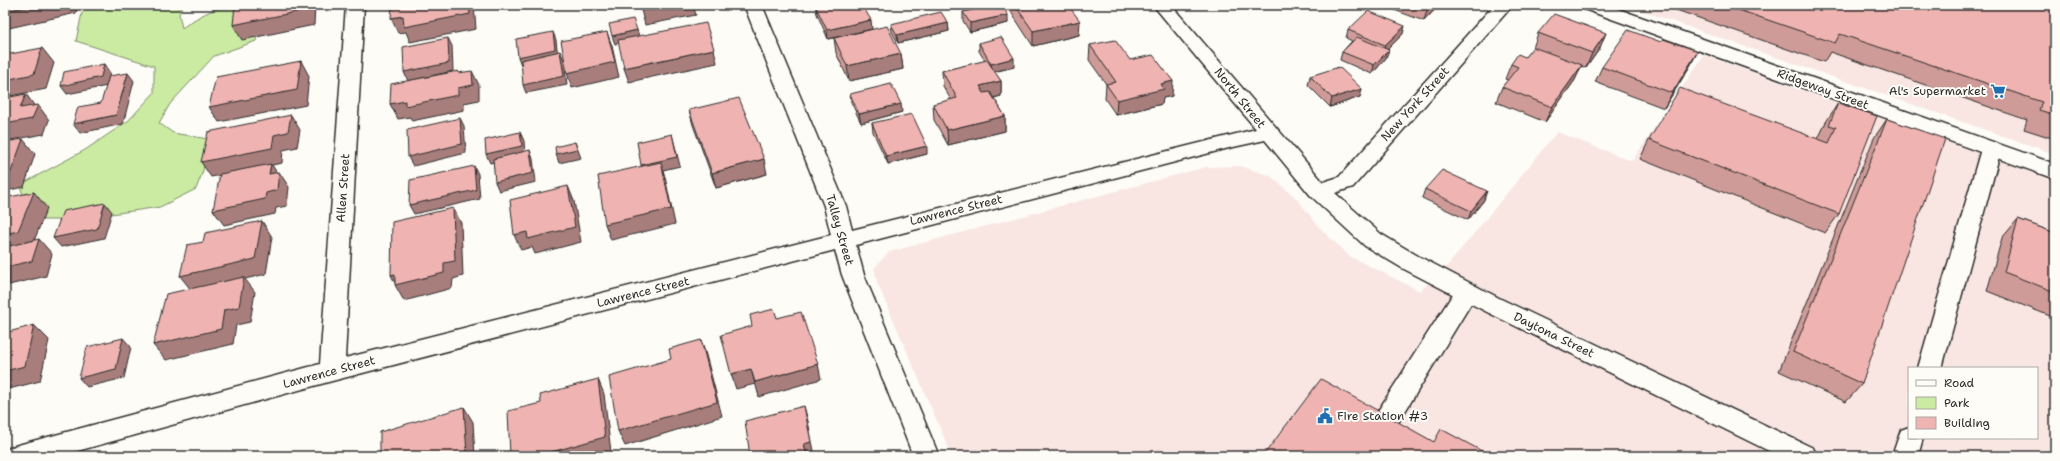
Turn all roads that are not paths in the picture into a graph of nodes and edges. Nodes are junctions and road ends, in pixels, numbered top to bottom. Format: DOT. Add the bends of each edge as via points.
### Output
graph roads {
  1 [pos="354,5"];
  2 [pos="753,5"];
  3 [pos="1162,5"];
  4 [pos="1504,5"];
  5 [pos="1590,5"];
  6 [pos="1269,133"];
  7 [pos="1991,149"];
  8 [pos="2055,172"];
  9 [pos="1319,191"];
  10 [pos="843,239"];
  11 [pos="1466,292"];
  12 [pos="1930,367"];
  13 [pos="332,371"];
  14 [pos="1378,433"];
  15 [pos="1910,439"];
  16 [pos="80,448"];
  17 [pos="18,456"];
  18 [pos="926,456"];
  19 [pos="1804,456"];
  20 [pos="1905,456"];
  1 -- 13 [label="street, Allen Street"];
  2 -- 10 [label="street, Talley Street" via="834,206"];
  3 -- 6 [label="street, North Street"];
  4 -- 9 [label="street, New York Street" via="1346,182"];
  5 -- 7 [label="street, Ridgeway Street"];
  6 -- 9 [label="street, North Street"];
  6 -- 10 [label="street, Lawrence Street"];
  7 -- 8 [label="street, Ridgeway Street"];
  7 -- 12 [label="street"];
  9 -- 11 [label="street, Daytona Street" via="1373,240"];
  10 -- 13 [label="street, Lawrence Street"];
  10 -- 18 [label="street, Talley Street" via="853,275"];
  11 -- 14 [label="street"];
  11 -- 19 [label="street, Daytona Street"];
  13 -- 16 [label="street, Lawrence Street"];
  15 -- 20 [label="street"];
  16 -- 17 [label="street, Lawrence Street"];
}
